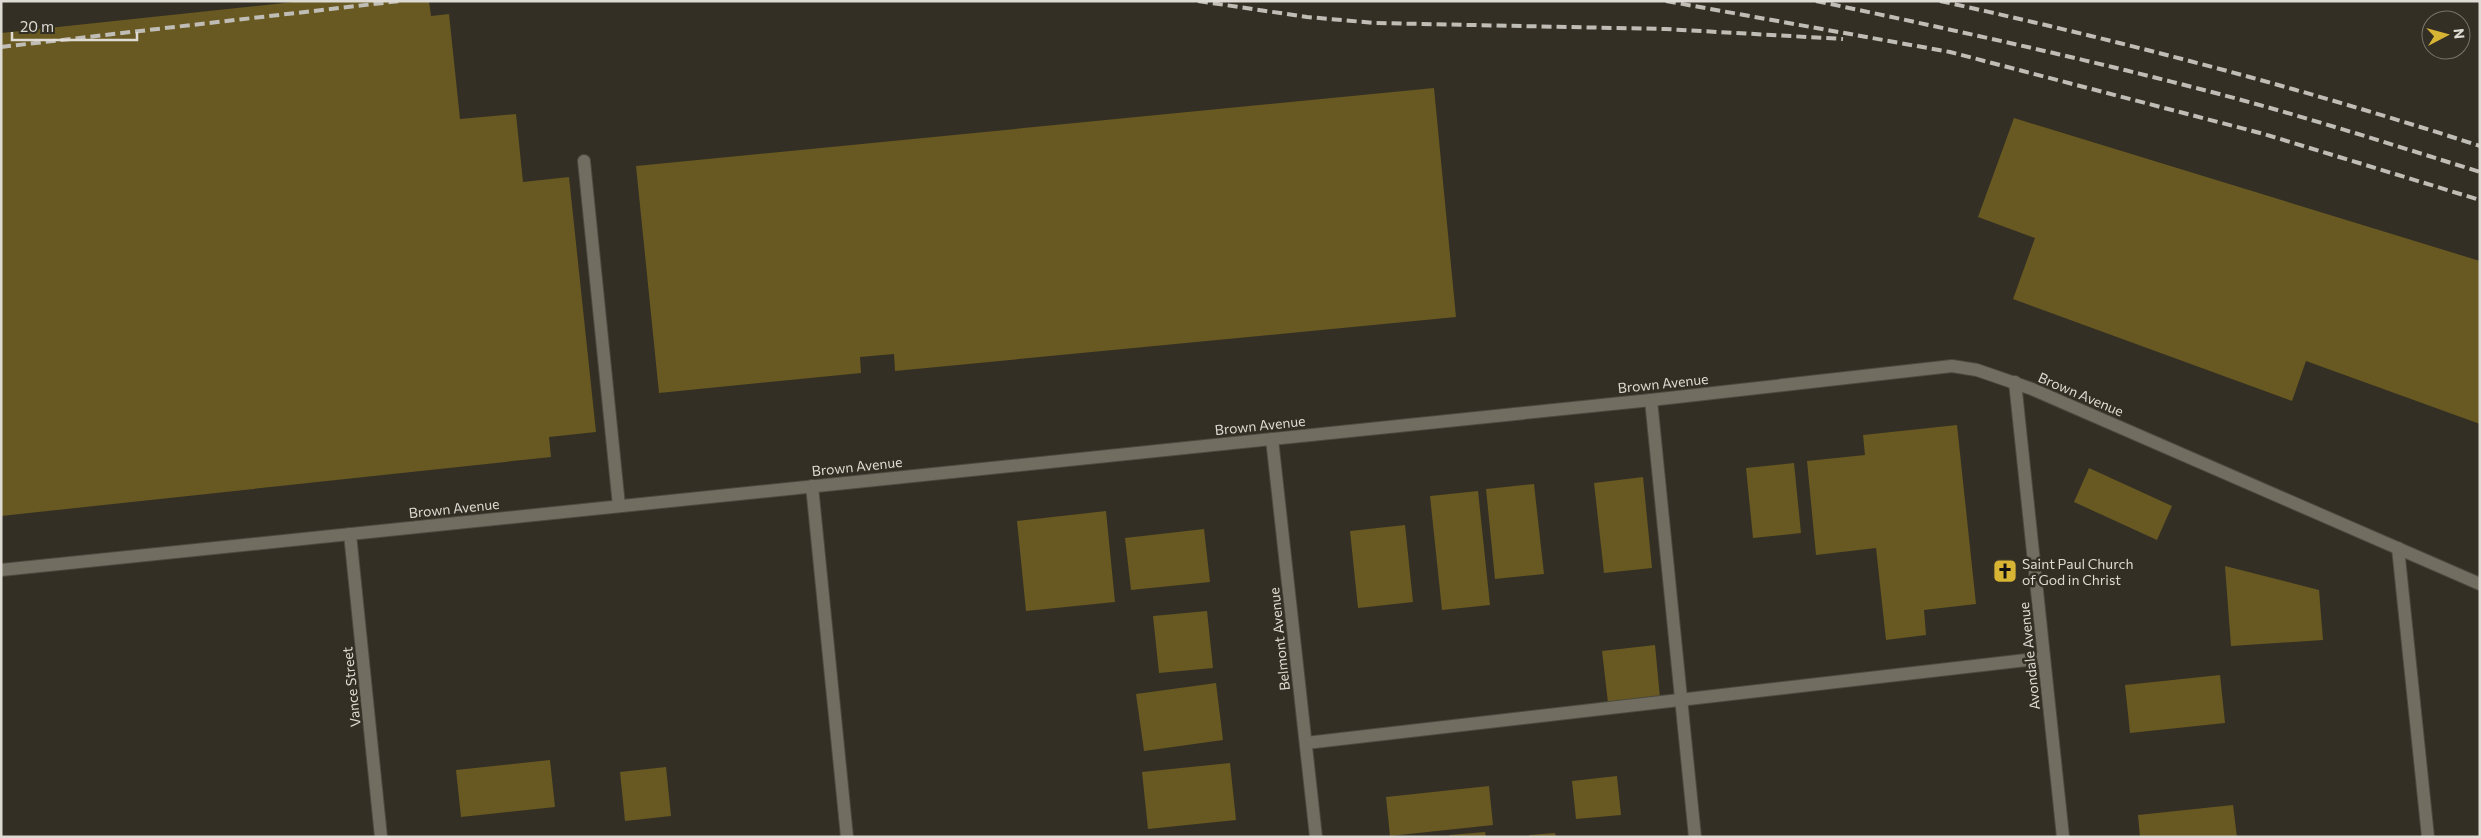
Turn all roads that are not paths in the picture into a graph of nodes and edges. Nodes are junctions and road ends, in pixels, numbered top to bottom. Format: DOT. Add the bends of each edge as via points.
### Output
graph roads {
  1 [pos="584,161"];
  2 [pos="2015,382"];
  3 [pos="1650,400"];
  4 [pos="1272,439"];
  5 [pos="812,486"];
  6 [pos="619,506"];
  7 [pos="350,534"];
  8 [pos="2398,548"];
  9 [pos="1,570"];
  10 [pos="2480,584"];
  11 [pos="2044,658"];
  12 [pos="1680,700"];
  13 [pos="1306,743"];
  14 [pos="381,837"];
  15 [pos="847,837"];
  16 [pos="1316,837"];
  17 [pos="1695,837"];
  18 [pos="2063,837"];
  19 [pos="2428,837"];
  1 -- 6 [label="street"];
  2 -- 3 [label="street, Brown Avenue" via="1952,366"];
  2 -- 8 [label="street, Brown Avenue"];
  2 -- 11 [label="street, Avondale Avenue"];
  3 -- 4 [label="street, Brown Avenue"];
  3 -- 12 [label="street"];
  4 -- 5 [label="street, Brown Avenue"];
  4 -- 13 [label="street, Belmont Avenue"];
  5 -- 6 [label="street, Brown Avenue"];
  5 -- 15 [label="street"];
  6 -- 7 [label="street, Brown Avenue"];
  7 -- 9 [label="street, Brown Avenue"];
  7 -- 14 [label="street, Vance Street"];
  8 -- 10 [label="street, Brown Avenue"];
  8 -- 19 [label="street"];
  11 -- 12 [label="street"];
  11 -- 18 [label="street, Avondale Avenue"];
  12 -- 13 [label="street"];
  12 -- 17 [label="street"];
  13 -- 16 [label="street, Belmont Avenue"];
}
